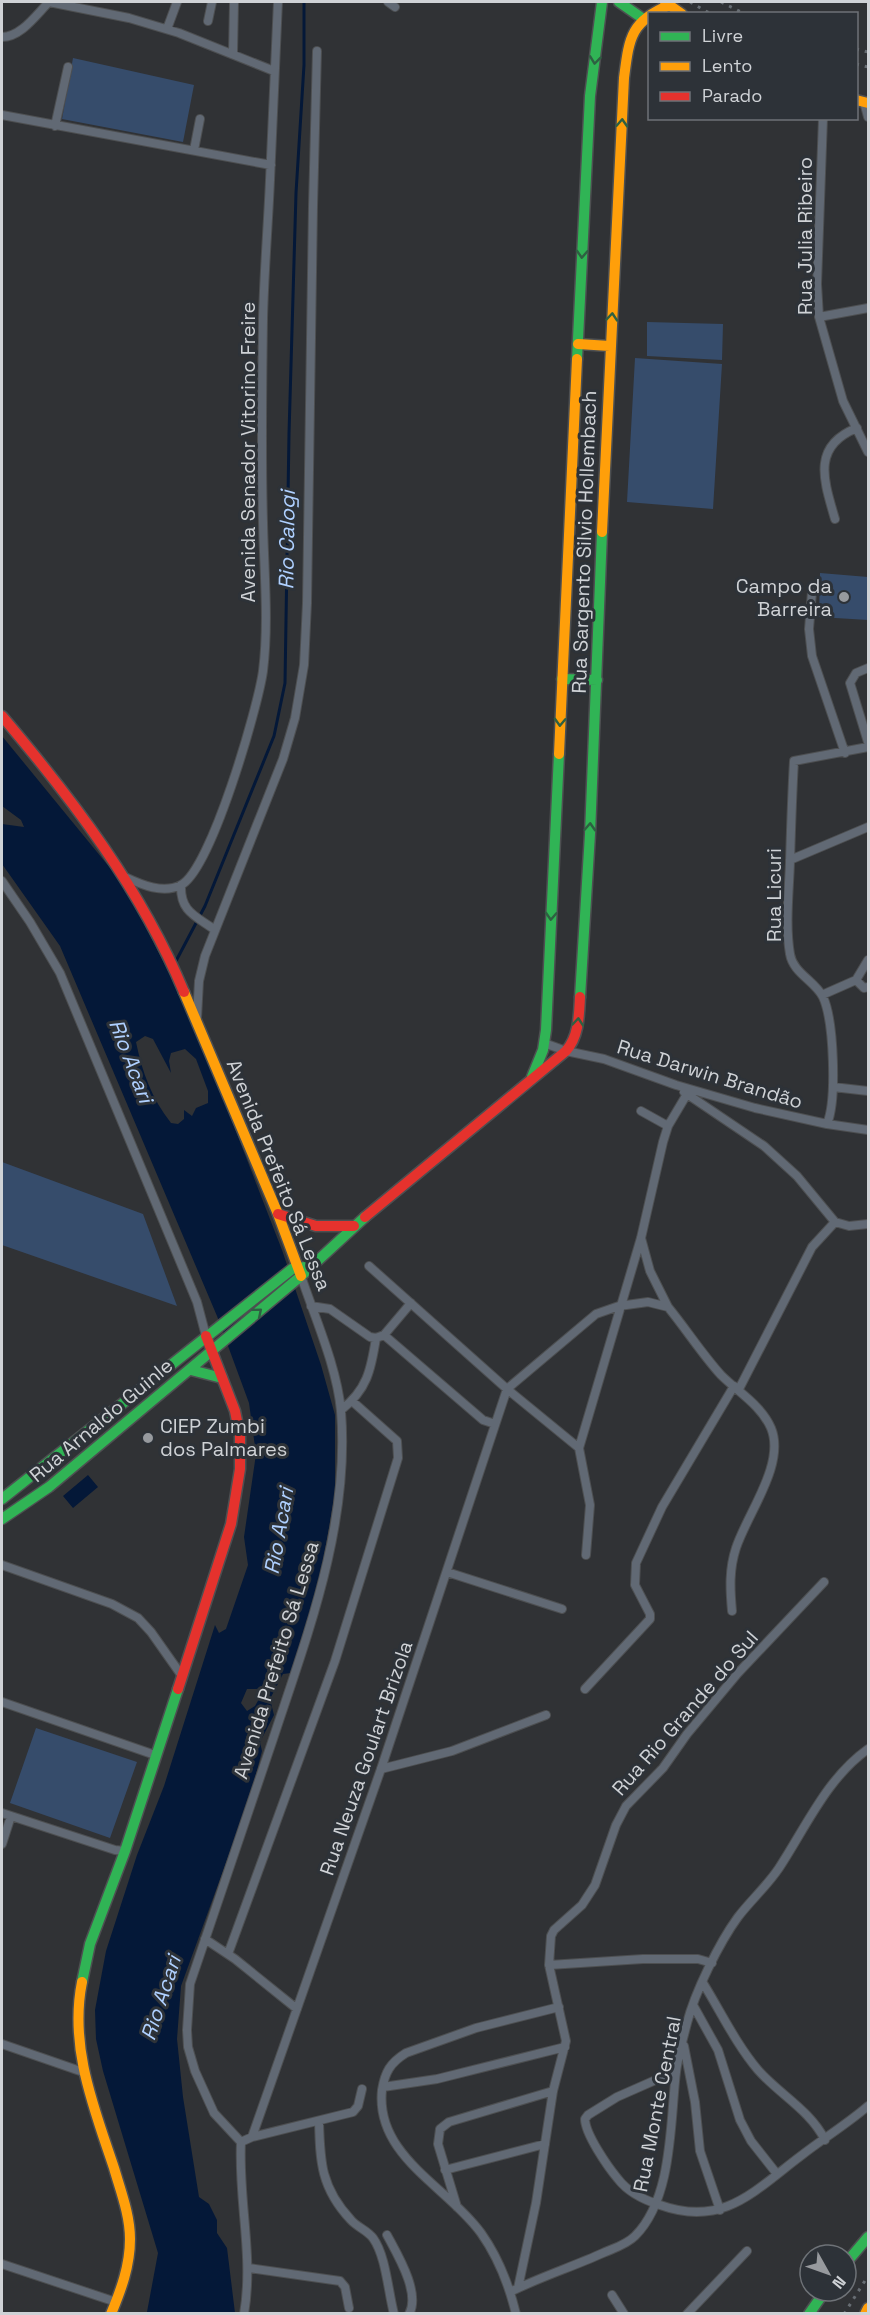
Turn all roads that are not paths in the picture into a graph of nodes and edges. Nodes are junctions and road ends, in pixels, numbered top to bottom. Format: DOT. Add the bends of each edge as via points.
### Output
graph roads {
  1 [pos="49,2"];
  2 [pos="177,2"];
  3 [pos="212,2"];
  4 [pos="234,2"];
  5 [pos="278,2"];
  6 [pos="602,2"];
  7 [pos="619,2"];
  8 [pos="667,3"];
  9 [pos="652,12"];
  10 [pos="679,12"];
  11 [pos="648,14"];
  12 [pos="642,18"];
  13 [pos="208,21"];
  14 [pos="167,30"];
  15 [pos="2,37"];
  16 [pos="317,51"];
  17 [pos="233,54"];
  18 [pos="68,68"];
  19 [pos="274,71"];
  20 [pos="863,102"];
  21 [pos="2,116"];
  22 [pos="868,117"];
  23 [pos="200,119"];
  24 [pos="823,120"];
  25 [pos="55,126"];
  26 [pos="194,150"];
  27 [pos="271,165"];
  28 [pos="868,308"];
  29 [pos="819,318"];
  30 [pos="578,344"];
  31 [pos="610,346"];
  32 [pos="857,428"];
  33 [pos="866,442"];
  34 [pos="868,452"];
  35 [pos="835,519"];
  36 [pos="812,592"];
  37 [pos="868,668"];
  38 [pos="562,679"];
  39 [pos="597,680"];
  40 [pos="2,716"];
  41 [pos="868,742"];
  42 [pos="868,747"];
  43 [pos="845,753"];
  44 [pos="868,826"];
  45 [pos="790,860"];
  46 [pos="125,877"];
  47 [pos="2,881"];
  48 [pos="181,885"];
  49 [pos="215,930"];
  50 [pos="868,960"];
  51 [pos="856,980"];
  52 [pos="868,987"];
  53 [pos="822,995"];
  54 [pos="197,1018"];
  55 [pos="544,1043"];
  56 [pos="566,1051"];
  57 [pos="530,1081"];
  58 [pos="676,1085"];
  59 [pos="833,1087"];
  60 [pos="868,1091"];
  61 [pos="687,1094"];
  62 [pos="641,1111"];
  63 [pos="827,1124"];
  64 [pos="668,1126"];
  65 [pos="868,1130"];
  66 [pos="278,1214"];
  67 [pos="835,1222"];
  68 [pos="868,1224"];
  69 [pos="354,1226"];
  70 [pos="641,1238"];
  71 [pos="369,1266"];
  72 [pos="297,1274"];
  73 [pos="411,1304"];
  74 [pos="311,1306"];
  75 [pos="619,1306"];
  76 [pos="668,1307"];
  77 [pos="210,1332"];
  78 [pos="380,1337"];
  79 [pos="216,1347"];
  80 [pos="191,1370"];
  81 [pos="222,1378"];
  82 [pos="736,1388"];
  83 [pos="507,1389"];
  84 [pos="352,1401"];
  85 [pos="341,1410"];
  86 [pos="495,1424"];
  87 [pos="579,1448"];
  88 [pos="2,1499"];
  89 [pos="2,1519"];
  90 [pos="586,1555"];
  91 [pos="2,1565"];
  92 [pos="447,1572"];
  93 [pos="824,1582"];
  94 [pos="561,1610"];
  95 [pos="732,1611"];
  96 [pos="182,1676"];
  97 [pos="585,1689"];
  98 [pos="2,1702"];
  99 [pos="546,1715"];
  100 [pos="868,1749"];
  101 [pos="155,1755"];
  102 [pos="381,1769"];
  103 [pos="2,1813"];
  104 [pos="11,1816"];
  105 [pos="2,1844"];
  106 [pos="125,1851"];
  107 [pos="206,1939"];
  108 [pos="228,1954"];
  109 [pos="712,1963"];
  110 [pos="549,1965"];
  111 [pos="703,1983"];
  112 [pos="693,2005"];
  113 [pos="559,2007"];
  114 [pos="297,2009"];
  115 [pos="683,2042"];
  116 [pos="2,2043"];
  117 [pos="565,2047"];
  118 [pos="676,2071"];
  119 [pos="83,2072"];
  120 [pos="383,2087"];
  121 [pos="362,2089"];
  122 [pos="553,2091"];
  123 [pos="868,2106"];
  124 [pos="319,2121"];
  125 [pos="252,2137"];
  126 [pos="825,2140"];
  127 [pos="242,2142"];
  128 [pos="545,2144"];
  129 [pos="445,2170"];
  130 [pos="777,2174"];
  131 [pos="655,2204"];
  132 [pos="458,2210"];
  133 [pos="720,2210"];
  134 [pos="387,2235"];
  135 [pos="868,2236"];
  136 [pos="858,2248"];
  137 [pos="747,2251"];
  138 [pos="2,2264"];
  139 [pos="249,2268"];
  140 [pos="514,2290"];
  141 [pos="612,2295"];
  142 [pos="116,2302"];
  143 [pos="350,2308"];
  144 [pos="868,2308"];
  145 [pos="111,2313"];
  146 [pos="244,2313"];
  147 [pos="394,2313"];
  148 [pos="409,2313"];
  149 [pos="516,2313"];
  150 [pos="624,2313"];
  151 [pos="687,2313"];
  152 [pos="865,2313"];
  1 -- 14 [label="street"];
  1 -- 15 [label="street" via="19,31"];
  2 -- 14 [label="street"];
  3 -- 13 [label="street"];
  4 -- 17 [label="street"];
  5 -- 19 [label="street, Avenida Senador Vitorino Freire"];
  6 -- 30 [label="main road, Rua Sargento Silvio Hollembach, one-way" via="590,96"];
  7 -- 12 [label="main road"];
  8 -- 9 [label="main road"];
  8 -- 10 [label="main road"];
  11 -- 12 [label="main road"];
  31 -- 12 [label="main road, Rua Sargento Silvio Hollembach, one-way" via="624,78 634,29"];
  14 -- 17 [label="street"];
  16 -- 49 [label="street" via="304,665 284,759"];
  17 -- 19 [label="street"];
  18 -- 25 [label="street"];
  19 -- 27 [label="street, Avenida Senador Vitorino Freire"];
  20 -- 22 [label="street"];
  21 -- 25 [label="street"];
  23 -- 26 [label="street"];
  24 -- 29 [label="street, Rua Julia Ribeiro"];
  25 -- 26 [label="street"];
  26 -- 27 [label="street"];
  27 -- 48 [label="street, Avenida Senador Vitorino Freire" via="263,316 263,670 239,763 214,831 200,860"];
  28 -- 29 [label="street"];
  29 -- 32 [label="street, Rua Julia Ribeiro" via="843,401"];
  30 -- 31 [label="main road"];
  30 -- 38 [label="main road, Rua Sargento Silvio Hollembach"];
  31 -- 39 [label="main road, Rua Sargento Silvio Hollembach"];
  32 -- 33 [label="street, Rua Julia Ribeiro"];
  32 -- 35 [label="street" via="841,435 825,462 825,485"];
  33 -- 34 [label="street, Rua Julia Ribeiro"];
  36 -- 43 [label="street" via="812,656"];
  37 -- 41 [label="street" via="856,673 850,683"];
  38 -- 39 [label="main road"];
  38 -- 55 [label="main road, Rua Sargento Silvio Hollembach, one-way"];
  56 -- 39 [label="main road, Rua Sargento Silvio Hollembach, one-way" via="578,1024"];
  40 -- 46 [label="main road, Avenida Prefeito Sá Lessa"];
  42 -- 43 [label="street"];
  43 -- 45 [label="street, Rua Licuri" via="795,761"];
  44 -- 45 [label="street"];
  45 -- 53 [label="street, Rua Licuri" via="790,956"];
  46 -- 48 [label="street" via="153,888"];
  46 -- 54 [label="main road, Avenida Prefeito Sá Lessa" via="167,950"];
  47 -- 77 [label="street" via="60,973"];
  48 -- 49 [label="street" via="182,903"];
  49 -- 54 [label="street" via="201,969"];
  50 -- 51 [label="street"];
  51 -- 52 [label="street"];
  51 -- 53 [label="street"];
  53 -- 59 [label="street"];
  54 -- 66 [label="main road, Avenida Prefeito Sá Lessa"];
  55 -- 56 [label="street, Rua Darwin Brandão"];
  55 -- 57 [label="main road, Rua Sargento Silvio Hollembach"];
  56 -- 57 [label="main road, Rua Sargento Silvio Hollembach"];
  56 -- 58 [label="street, Rua Darwin Brandão" via="613,1061"];
  57 -- 69 [label="main road, Rua Sargento Silvio Hollembach"];
  58 -- 61 [label="street"];
  58 -- 63 [label="street, Rua Darwin Brandão"];
  59 -- 60 [label="street"];
  59 -- 63 [label="street"];
  61 -- 64 [label="street"];
  61 -- 67 [label="street" via="764,1146 798,1176"];
  62 -- 64 [label="street"];
  63 -- 65 [label="street, Rua Darwin Brandão"];
  64 -- 70 [label="street"];
  66 -- 69 [label="main road" via="316,1226"];
  66 -- 72 [label="main road, Avenida Prefeito Sá Lessa"];
  67 -- 68 [label="street" via="849,1226"];
  67 -- 82 [label="street" via="812,1247"];
  69 -- 72 [label="main road, Rua Sargento Silvio Hollembach"];
  70 -- 75 [label="street"];
  70 -- 76 [label="street" via="650,1271"];
  71 -- 73 [label="street"];
  72 -- 74 [label="street, Avenida Prefeito Sá Lessa"];
  72 -- 77 [label="main road, Rua Sargento Silvio Hollembach"];
  79 -- 72 [label="main road, one-way"];
  73 -- 78 [label="street"];
  73 -- 83 [label="street"];
  74 -- 78 [label="street" via="330,1309 370,1336"];
  74 -- 85 [label="street, Avenida Prefeito Sá Lessa"];
  75 -- 76 [label="street" via="648,1302"];
  75 -- 83 [label="street" via="596,1314"];
  75 -- 87 [label="street"];
  76 -- 82 [label="street"];
  77 -- 79 [label="main road"];
  77 -- 88 [label="main road, Rua Sargento Silvio Hollembach"];
  78 -- 84 [label="street" via="367,1379"];
  78 -- 86 [label="street" via="483,1420"];
  79 -- 80 [label="main road, Rua Arnaldo Guinle"];
  79 -- 81 [label="main road"];
  80 -- 81 [label="main road"];
  80 -- 89 [label="main road, Rua Arnaldo Guinle" via="34,1499"];
  81 -- 96 [label="main road" via="240,1435 237,1492 223,1554"];
  82 -- 95 [label="street" via="768,1424 774,1451 766,1481 734,1554 730,1574"];
  82 -- 97 [label="street" via="662,1507 636,1563 634,1585 650,1619"];
  83 -- 86 [label="street, Rua Neuza Goulart Brizola"];
  83 -- 87 [label="street"];
  84 -- 85 [label="street"];
  84 -- 108 [label="street" via="397,1441 398,1458 335,1661"];
  85 -- 107 [label="street, Avenida Prefeito Sá Lessa" via="338,1507 324,1576"];
  86 -- 92 [label="street, Rua Neuza Goulart Brizola"];
  87 -- 90 [label="street" via="590,1505"];
  91 -- 96 [label="street" via="112,1604 138,1618"];
  92 -- 94 [label="street"];
  92 -- 102 [label="street, Rua Neuza Goulart Brizola"];
  93 -- 110 [label="street, Rua Rio Grande do Sul" via="738,1673 663,1768 626,1806 595,1885 582,1905 551,1936"];
  96 -- 101 [label="main road"];
  98 -- 101 [label="street"];
  99 -- 102 [label="street" via="452,1751"];
  100 -- 109 [label="street, Rua Monte Central" via="826,1794 773,1876 729,1930"];
  101 -- 106 [label="main road"];
  102 -- 114 [label="street, Rua Neuza Goulart Brizola"];
  103 -- 104 [label="street"];
  104 -- 105 [label="street"];
  104 -- 106 [label="street"];
  106 -- 119 [label="main road" via="90,1944 80,1994"];
  107 -- 108 [label="street"];
  107 -- 127 [label="street, Avenida Prefeito Sá Lessa" via="190,1984 188,2048 214,2114"];
  108 -- 114 [label="street"];
  109 -- 110 [label="street" via="698,1959 643,1959"];
  109 -- 111 [label="street, Rua Monte Central"];
  110 -- 113 [label="street"];
  111 -- 112 [label="street, Rua Monte Central"];
  111 -- 126 [label="street" via="742,2049 816,2125"];
  112 -- 115 [label="street, Rua Monte Central"];
  112 -- 130 [label="street" via="718,2050 740,2120"];
  113 -- 117 [label="street"];
  113 -- 120 [label="street" via="419,2047 395,2060 386,2071"];
  114 -- 125 [label="street, Rua Neuza Goulart Brizola"];
  115 -- 118 [label="street, Rua Monte Central"];
  115 -- 133 [label="street" via="700,2151"];
  116 -- 119 [label="street"];
  117 -- 120 [label="street" via="436,2079"];
  117 -- 122 [label="street"];
  118 -- 131 [label="street, Rua Monte Central" via="670,2144"];
  118 -- 131 [label="street" via="617,2097 585,2119 604,2160 623,2186"];
  119 -- 142 [label="main road" via="127,2210 127,2267"];
  120 -- 132 [label="street" via="383,2114 392,2139"];
  121 -- 124 [label="street" via="355,2111"];
  122 -- 128 [label="street"];
  122 -- 129 [label="street" via="445,2124 437,2137"];
  123 -- 126 [label="street"];
  124 -- 125 [label="street"];
  124 -- 147 [label="street" via="321,2169 327,2185 351,2220 372,2237 379,2250"];
  125 -- 127 [label="street"];
  126 -- 130 [label="street"];
  127 -- 139 [label="street" via="240,2189"];
  128 -- 129 [label="street"];
  128 -- 140 [label="street"];
  129 -- 132 [label="street"];
  130 -- 133 [label="street"];
  131 -- 133 [label="street" via="686,2212"];
  131 -- 140 [label="street, Rua Monte Central" via="639,2231 622,2245"];
  132 -- 140 [label="street" via="480,2232"];
  134 -- 148 [label="street" via="412,2293"];
  135 -- 136 [label="main road"];
  137 -- 151 [label="street"];
  138 -- 142 [label="street"];
  139 -- 143 [label="street" via="340,2281"];
  139 -- 146 [label="street"];
  140 -- 149 [label="street"];
  141 -- 150 [label="street"];
  142 -- 145 [label="main road"];
  144 -- 152 [label="main road"];
}
